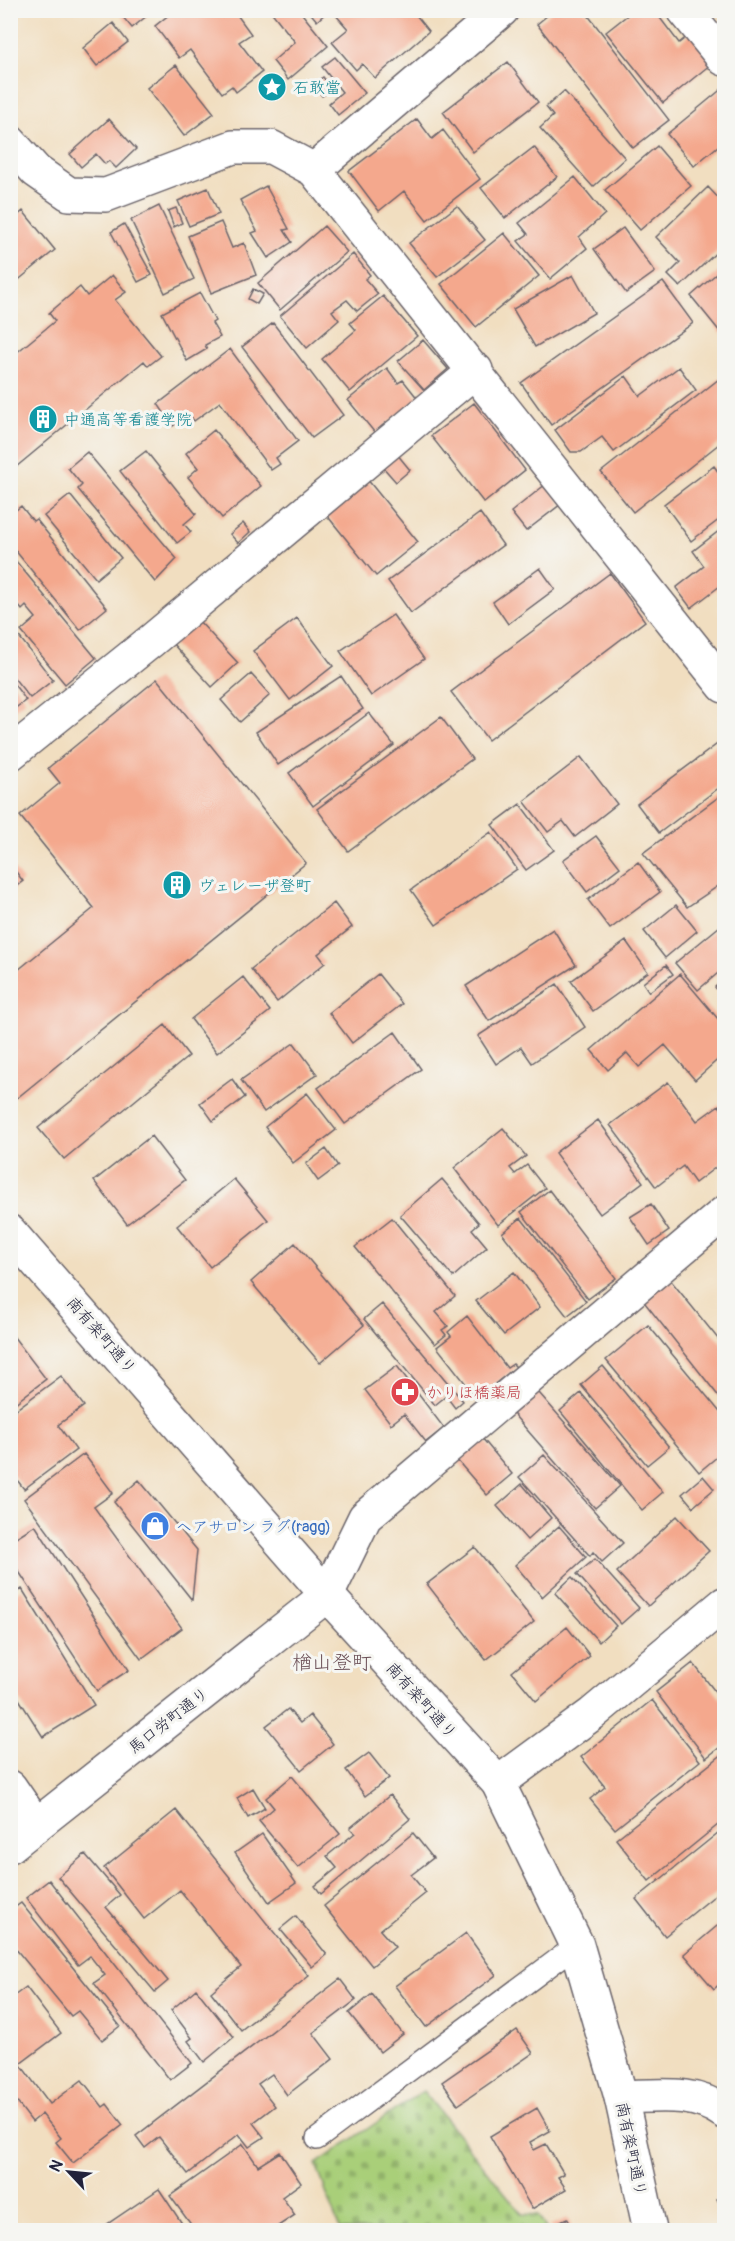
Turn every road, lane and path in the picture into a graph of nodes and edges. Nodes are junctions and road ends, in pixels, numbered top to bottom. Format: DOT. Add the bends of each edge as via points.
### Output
graph roads {
  1 [pos="502,10"];
  2 [pos="684,10"];
  3 [pos="724,59"];
  4 [pos="10,142"];
  5 [pos="314,170"];
  6 [pos="476,370"];
  7 [pos="724,686"];
  8 [pos="10,754"];
  9 [pos="724,1214"];
  10 [pos="10,1232"];
  11 [pos="327,1595"];
  12 [pos="724,1604"];
  13 [pos="498,1784"];
  14 [pos="10,1787"];
  15 [pos="36,1825"];
  16 [pos="10,1846"];
  17 [pos="578,1945"];
  18 [pos="621,2097"];
  19 [pos="724,2112"];
  20 [pos="317,2139"];
  21 [pos="650,2230"];
  1 -- 5 [label="street"];
  2 -- 3 [label="street"];
  4 -- 5 [label="street" via="36,171 69,195 106,195 233,147 271,147"];
  5 -- 6 [label="street"];
  6 -- 7 [label="street"];
  6 -- 8 [label="street" via="152,641"];
  9 -- 11 [label="street" via="365,1517"];
  10 -- 11 [label="street, 南有楽町通り"];
  11 -- 13 [label="street, 南有楽町通り"];
  11 -- 15 [label="street, 馬口労町通り"];
  12 -- 13 [label="street" via="592,1714"];
  13 -- 17 [label="street, 南有楽町通り"];
  14 -- 15 [label="street"];
  15 -- 16 [label="street, 馬口労町通り"];
  17 -- 18 [label="street, 南有楽町通り"];
  17 -- 20 [label="lane"];
  18 -- 19 [label="street" via="689,2096 712,2103"];
  18 -- 21 [label="street, 南有楽町通り"];
}
